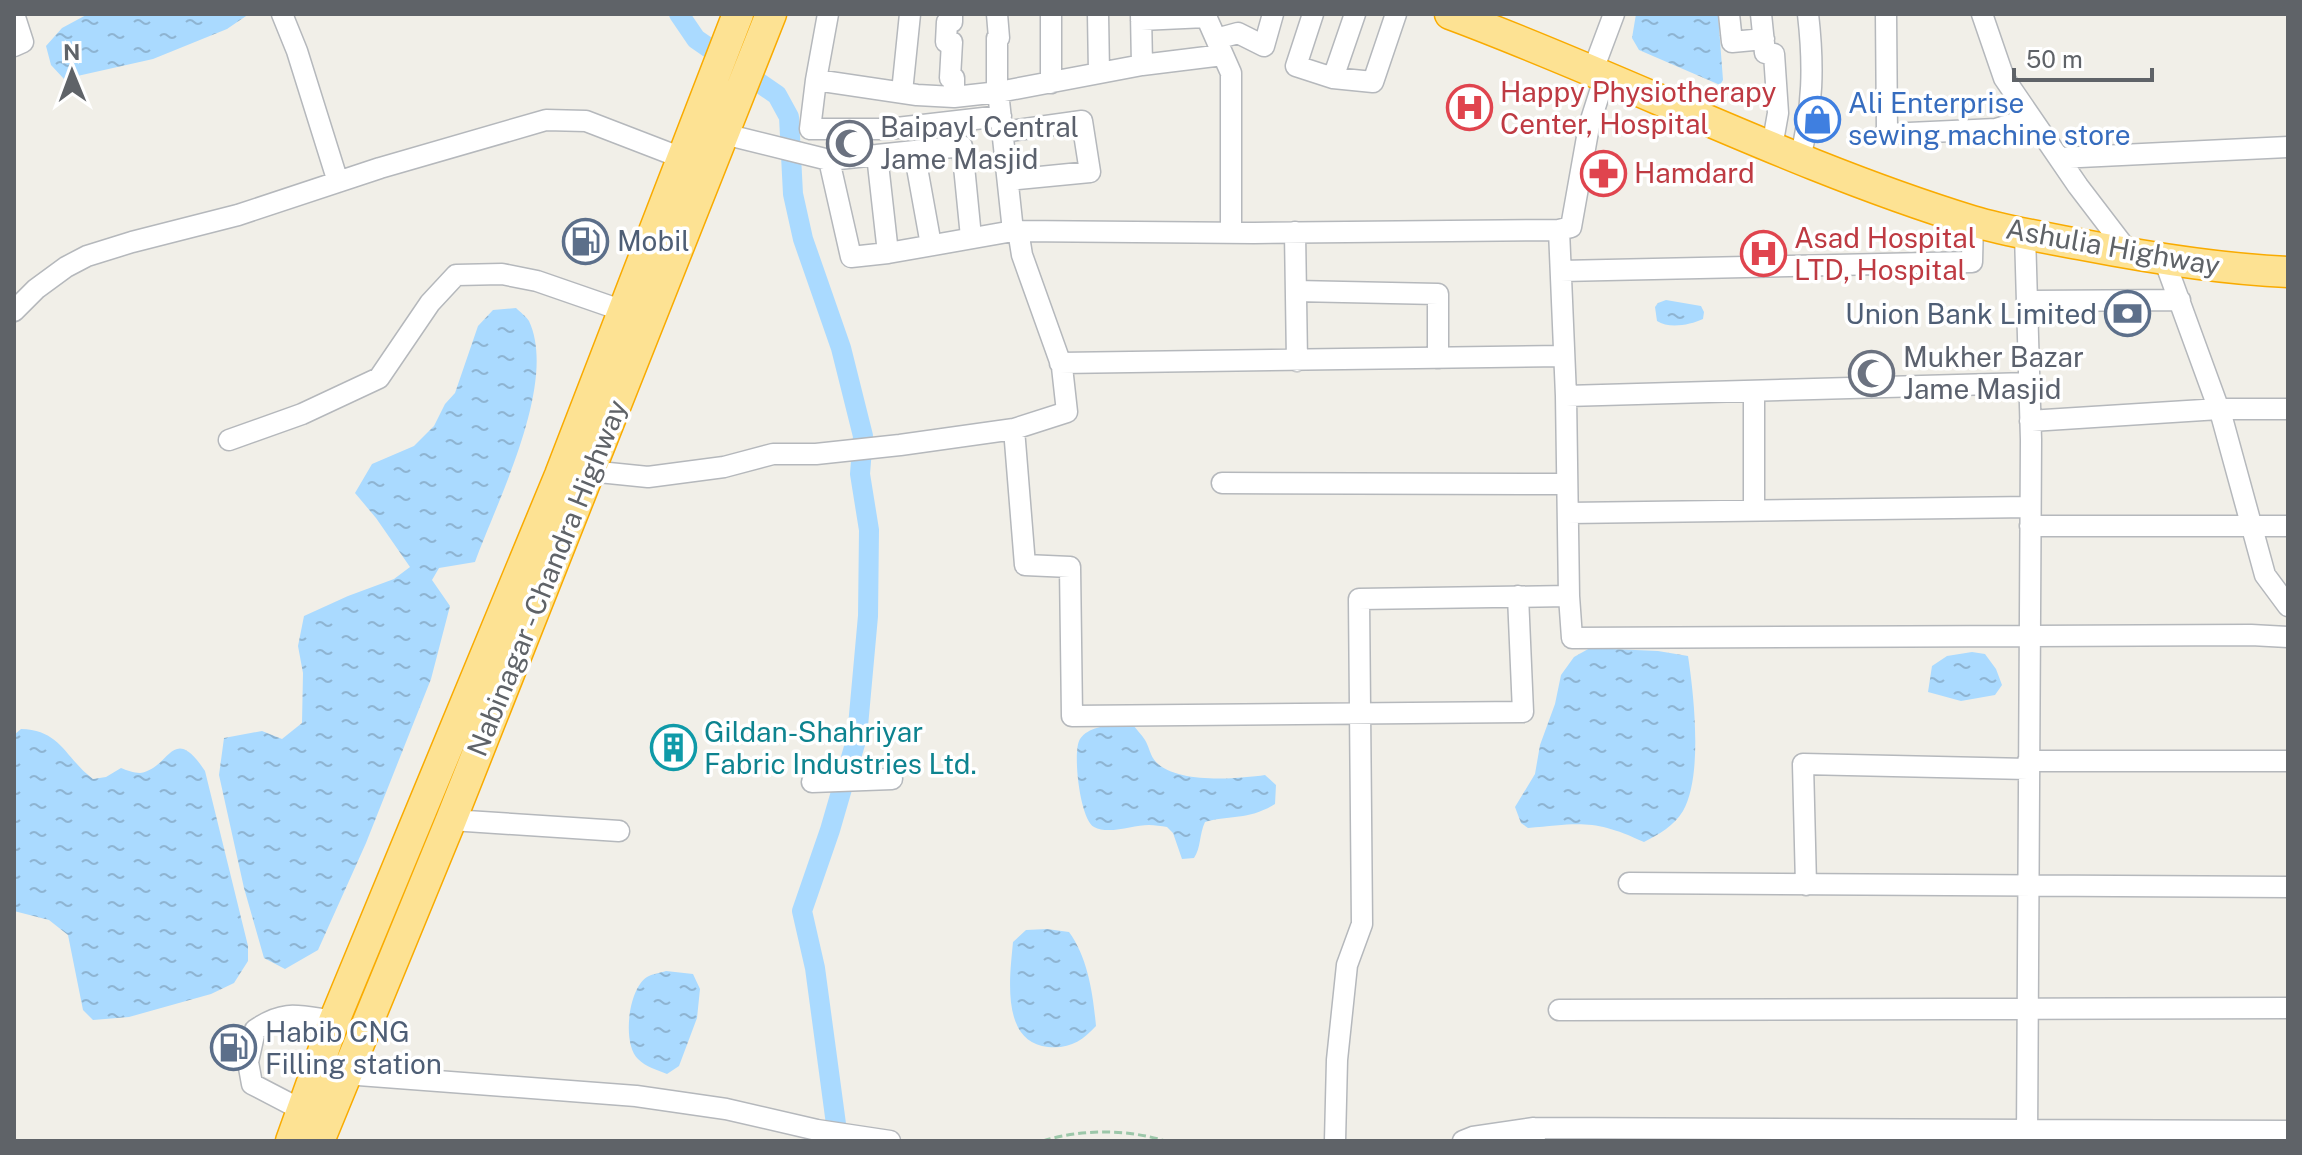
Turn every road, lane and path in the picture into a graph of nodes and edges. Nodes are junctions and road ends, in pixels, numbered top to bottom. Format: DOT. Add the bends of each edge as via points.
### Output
graph roads {
  1 [pos="14,14"];
  2 [pos="282,14"];
  3 [pos="738,14"];
  4 [pos="771,14"];
  5 [pos="828,14"];
  6 [pos="910,14"];
  7 [pos="952,14"];
  8 [pos="997,14"];
  9 [pos="1051,14"];
  10 [pos="1098,14"];
  11 [pos="1273,14"];
  12 [pos="1313,14"];
  13 [pos="1355,14"];
  14 [pos="1396,14"];
  15 [pos="1450,14"];
  16 [pos="1614,14"];
  17 [pos="1729,14"];
  18 [pos="1761,14"];
  19 [pos="1808,14"];
  20 [pos="1886,14"];
  21 [pos="1982,14"];
  22 [pos="1205,16"];
  23 [pos="1141,17"];
  24 [pos="1764,39"];
  25 [pos="14,46"];
  26 [pos="1220,47"];
  27 [pos="1142,65"];
  28 [pos="1099,73"];
  29 [pos="1599,73"];
  30 [pos="1333,78"];
  31 [pos="816,80"];
  32 [pos="1051,83"];
  33 [pos="902,92"];
  34 [pos="999,92"];
  35 [pos="954,97"];
  36 [pos="2031,118"];
  37 [pos="1002,124"];
  38 [pos="724,134"];
  39 [pos="1772,147"];
  40 [pos="2288,147"];
  41 [pos="914,151"];
  42 [pos="684,154"];
  43 [pos="877,155"];
  44 [pos="1800,158"];
  45 [pos="2059,158"];
  46 [pos="829,160"];
  47 [pos="1008,180"];
  48 [pos="338,182"];
  49 [pos="1973,221"];
  50 [pos="1015,230"];
  51 [pos="1559,230"];
  52 [pos="1295,232"];
  53 [pos="1231,233"];
  54 [pos="2025,234"];
  55 [pos="971,237"];
  56 [pos="931,245"];
  57 [pos="888,253"];
  58 [pos="2130,254"];
  59 [pos="2164,259"];
  60 [pos="1561,271"];
  61 [pos="2288,272"];
  62 [pos="1296,291"];
  63 [pos="2180,300"];
  64 [pos="2027,301"];
  65 [pos="14,311"];
  66 [pos="622,315"];
  67 [pos="1564,356"];
  68 [pos="1438,358"];
  69 [pos="1297,361"];
  70 [pos="1060,363"];
  71 [pos="2029,383"];
  72 [pos="1754,391"];
  73 [pos="1566,396"];
  74 [pos="2219,409"];
  75 [pos="2288,409"];
  76 [pos="2030,421"];
  77 [pos="1014,429"];
  78 [pos="229,440"];
  79 [pos="589,471"];
  80 [pos="1222,483"];
  81 [pos="1567,484"];
  82 [pos="1754,510"];
  83 [pos="1568,513"];
  84 [pos="2030,517"];
  85 [pos="2288,526"];
  86 [pos="2253,527"];
  87 [pos="1518,596"];
  88 [pos="1569,596"];
  89 [pos="2288,606"];
  90 [pos="2029,636"];
  91 [pos="2288,637"];
  92 [pos="1361,713"];
  93 [pos="2288,761"];
  94 [pos="2028,765"];
  95 [pos="892,779"];
  96 [pos="812,782"];
  97 [pos="451,820"];
  98 [pos="619,831"];
  99 [pos="1629,883"];
  100 [pos="1806,885"];
  101 [pos="2027,887"];
  102 [pos="2288,887"];
  103 [pos="2026,1008"];
  104 [pos="2288,1008"];
  105 [pos="1559,1010"];
  106 [pos="334,1021"];
  107 [pos="345,1074"];
  108 [pos="304,1111"];
  109 [pos="2288,1131"];
  110 [pos="1534,1135"];
  111 [pos="2027,1135"];
  112 [pos="291,1141"];
  113 [pos="319,1141"];
  114 [pos="890,1141"];
  115 [pos="1043,1141"];
  116 [pos="1165,1141"];
  117 [pos="1335,1141"];
  118 [pos="1463,1141"];
  1 -- 25 [label="street" via="23,42"];
  2 -- 48 [label="street"];
  3 -- 42 [label="highway, Nabinagar - Chandra Highway"];
  4 -- 38 [label="highway, Nabinagar - Chandra Highway"];
  5 -- 31 [label="street"];
  6 -- 33 [label="street"];
  7 -- 35 [label="street" via="946,42 952,42"];
  8 -- 34 [label="street"];
  9 -- 32 [label="street"];
  10 -- 28 [label="street"];
  11 -- 26 [label="street" via="1264,46 1238,33"];
  12 -- 30 [label="street" via="1296,66"];
  13 -- 30 [label="street"];
  14 -- 30 [label="street" via="1373,82"];
  15 -- 29 [label="highway, Ashulia Highway"];
  16 -- 29 [label="street"];
  17 -- 24 [label="street" via="1732,42"];
  18 -- 24 [label="street"];
  19 -- 44 [label="street" via="1813,83"];
  20 -- 36 [label="street" via="1887,134 1996,129"];
  21 -- 36 [label="street" via="2004,78"];
  22 -- 23 [label="street"];
  22 -- 26 [label="street"];
  23 -- 27 [label="street"];
  24 -- 39 [label="street" via="1765,53 1774,54 1778,113"];
  26 -- 27 [label="street"];
  26 -- 53 [label="street" via="1231,73"];
  27 -- 28 [label="street"];
  28 -- 32 [label="street"];
  29 -- 39 [label="highway, Ashulia Highway"];
  29 -- 51 [label="street" via="1571,227"];
  31 -- 33 [label="street"];
  31 -- 37 [label="street" via="810,129"];
  32 -- 34 [label="street"];
  33 -- 35 [label="street"];
  34 -- 35 [label="street"];
  34 -- 37 [label="street"];
  36 -- 45 [label="street"];
  37 -- 47 [label="street"];
  37 -- 47 [label="street" via="1082,121 1090,172"];
  38 -- 46 [label="street"];
  38 -- 79 [label="highway, Nabinagar - Chandra Highway"];
  39 -- 44 [label="highway, Ashulia Highway"];
  40 -- 45 [label="street"];
  41 -- 43 [label="street"];
  41 -- 55 [label="street" via="962,146"];
  41 -- 56 [label="street"];
  42 -- 48 [label="street" via="586,121 546,120"];
  42 -- 66 [label="highway, Nabinagar - Chandra Highway"];
  43 -- 46 [label="street"];
  43 -- 57 [label="street"];
  44 -- 49 [label="highway, Ashulia Highway"];
  45 -- 58 [label="street"];
  46 -- 57 [label="street" via="851,257"];
  47 -- 50 [label="street"];
  48 -- 65 [label="street" via="87,256 36,289"];
  49 -- 54 [label="highway, Ashulia Highway"];
  49 -- 60 [label="street" via="1972,262"];
  50 -- 53 [label="street"];
  50 -- 55 [label="street"];
  50 -- 70 [label="street"];
  51 -- 52 [label="street"];
  51 -- 60 [label="street"];
  52 -- 53 [label="street"];
  52 -- 62 [label="street"];
  54 -- 58 [label="highway, Ashulia Highway"];
  54 -- 64 [label="street"];
  55 -- 56 [label="street"];
  56 -- 57 [label="street"];
  58 -- 59 [label="highway, Ashulia Highway"];
  59 -- 61 [label="highway, Ashulia Highway"];
  59 -- 63 [label="street"];
  60 -- 67 [label="street"];
  62 -- 68 [label="street" via="1438,294"];
  62 -- 69 [label="street"];
  63 -- 64 [label="street"];
  63 -- 74 [label="street"];
  64 -- 71 [label="street"];
  66 -- 78 [label="street" via="537,281 502,274 456,275 430,303 379,378"];
  66 -- 106 [label="highway, Nabinagar - Chandra Highway"];
  67 -- 68 [label="street"];
  67 -- 73 [label="street"];
  68 -- 69 [label="street"];
  69 -- 70 [label="street"];
  70 -- 77 [label="street" via="1067,412"];
  71 -- 72 [label="street"];
  71 -- 76 [label="street"];
  72 -- 73 [label="street"];
  72 -- 82 [label="street"];
  73 -- 81 [label="street"];
  74 -- 75 [label="street"];
  74 -- 76 [label="street"];
  74 -- 86 [label="street"];
  76 -- 84 [label="street"];
  77 -- 79 [label="street" via="816,454 773,454 648,477"];
  77 -- 92 [label="street" via="1025,565 1070,567 1072,716"];
  79 -- 97 [label="highway, Nabinagar - Chandra Highway"];
  80 -- 81 [label="street"];
  81 -- 83 [label="street"];
  82 -- 83 [label="street"];
  82 -- 84 [label="street"];
  83 -- 88 [label="street"];
  84 -- 86 [label="street"];
  84 -- 90 [label="street"];
  85 -- 86 [label="street"];
  86 -- 89 [label="street" via="2265,575"];
  87 -- 88 [label="street"];
  87 -- 92 [label="street" via="1359,599"];
  87 -- 92 [label="street" via="1523,712"];
  88 -- 90 [label="street" via="1572,638"];
  90 -- 91 [label="street"];
  90 -- 94 [label="street"];
  92 -- 117 [label="street" via="1362,924 1347,965"];
  93 -- 94 [label="street"];
  94 -- 100 [label="street" via="1803,764"];
  94 -- 101 [label="street"];
  95 -- 96 [label="street"];
  97 -- 98 [label="street"];
  97 -- 107 [label="highway, Nabinagar - Chandra Highway"];
  99 -- 100 [label="street"];
  100 -- 101 [label="street"];
  101 -- 102 [label="street"];
  101 -- 103 [label="street"];
  103 -- 104 [label="street"];
  103 -- 105 [label="street"];
  103 -- 111 [label="street"];
  106 -- 108 [label="highway, Nabinagar - Chandra Highway"];
  106 -- 108 [label="street" via="274,1016 255,1030 248,1062 252,1084"];
  107 -- 113 [label="highway, Nabinagar - Chandra Highway"];
  107 -- 114 [label="street" via="636,1096"];
  108 -- 112 [label="highway, Nabinagar - Chandra Highway"];
  109 -- 111 [label="street"];
  110 -- 111 [label="street"];
  110 -- 118 [label="street"];
  115 -- 116 [label="path" via="1074,1133 1144,1134"];
}
